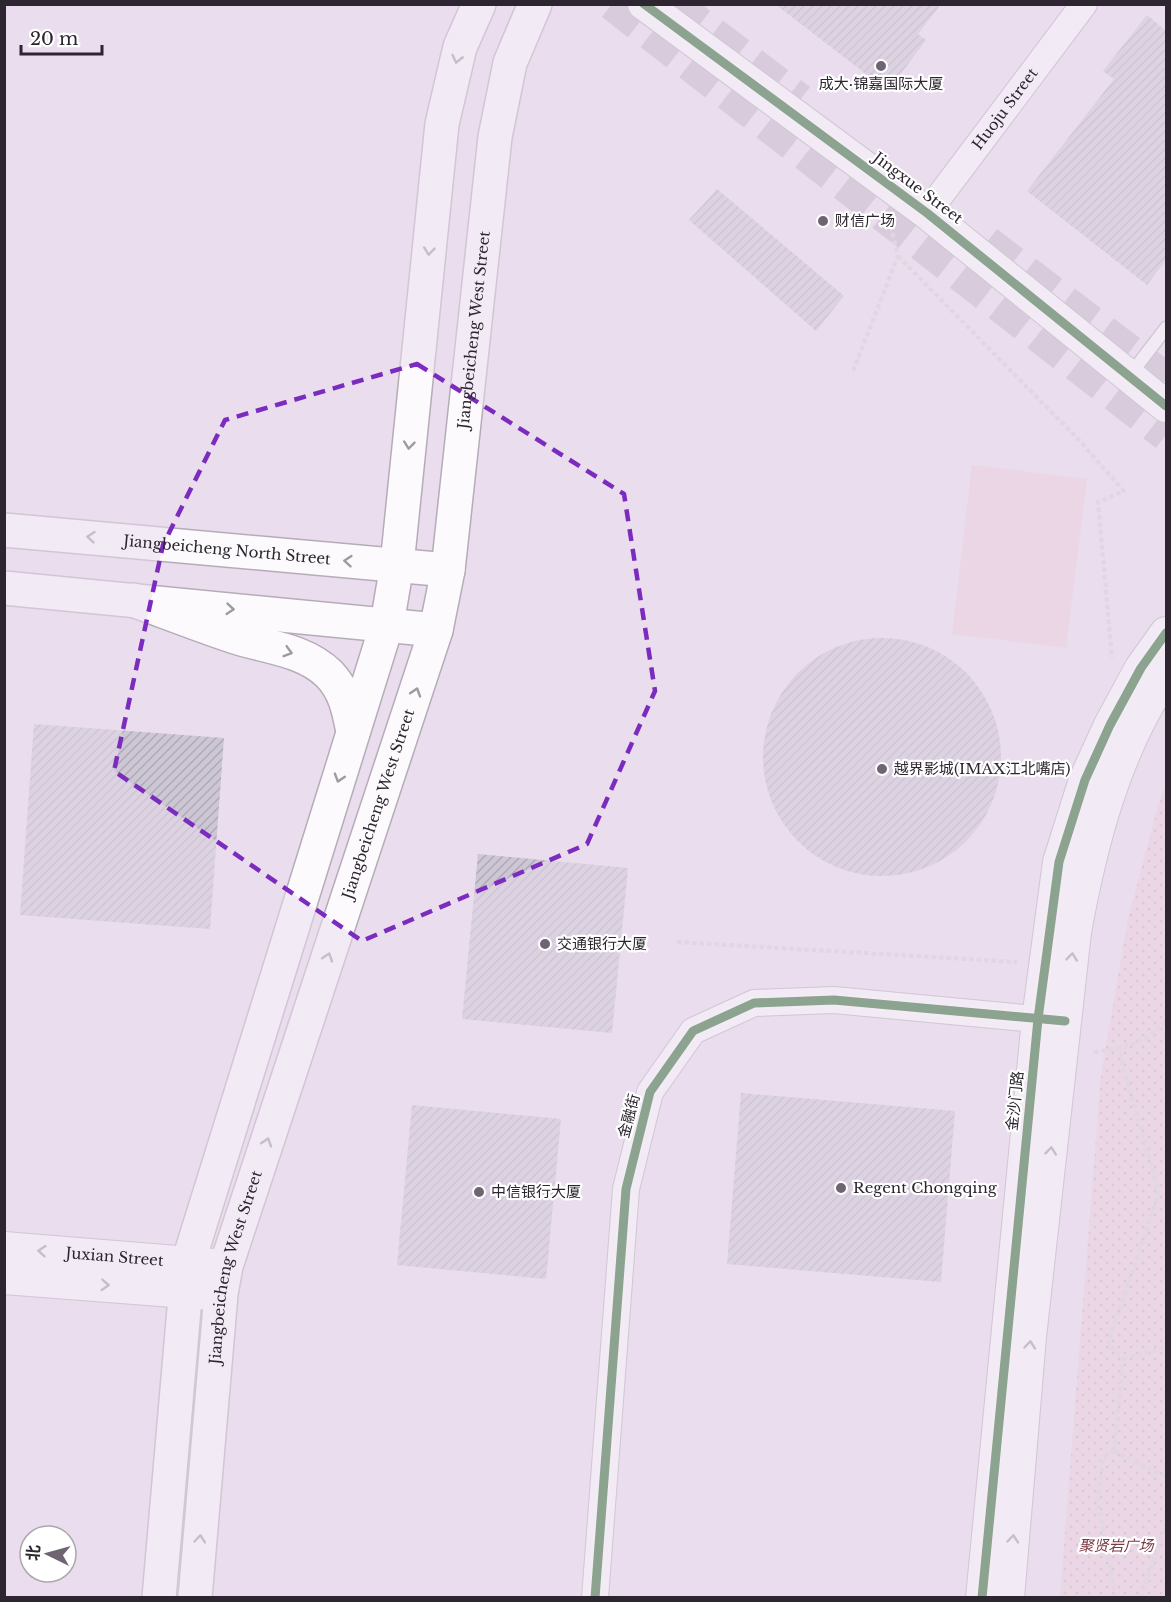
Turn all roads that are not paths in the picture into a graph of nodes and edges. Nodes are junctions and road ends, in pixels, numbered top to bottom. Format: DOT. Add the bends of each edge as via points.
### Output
graph roads {
  1 [pos="479,4"];
  2 [pos="535,4"];
  3 [pos="644,4"];
  4 [pos="1084,4"];
  5 [pos="927,213"];
  6 [pos="1167,328"];
  7 [pos="1130,376"];
  8 [pos="1167,406"];
  9 [pos="4,530"];
  10 [pos="397,566"];
  11 [pos="448,570"];
  12 [pos="4,588"];
  13 [pos="133,600"];
  14 [pos="387,624"];
  15 [pos="436,630"];
  16 [pos="1167,633"];
  17 [pos="1167,675"];
  18 [pos="353,732"];
  19 [pos="1051,1020"];
  20 [pos="4,1248"];
  21 [pos="187,1277"];
  22 [pos="4,1278"];
  23 [pos="224,1280"];
  24 [pos="159,1598"];
  25 [pos="195,1598"];
  26 [pos="596,1598"];
  27 [pos="982,1598"];
  28 [pos="1008,1598"];
  1 -- 10 [label="main road, one-way" via="460,47 442,124"];
  2 -- 11 [label="main road, Jiangbeicheng West Street" via="510,63 495,137"];
  3 -- 5 [label="street, Jingxue Street"];
  4 -- 5 [label="street, Huoju Street"];
  5 -- 7 [label="street, Jingxue Street"];
  6 -- 7 [label="lane"];
  7 -- 8 [label="street, Jingxue Street"];
  10 -- 9 [label="main road, Jiangbeicheng North Street, one-way"];
  10 -- 11 [label="main road, Jiangbeicheng North Street"];
  10 -- 14 [label="main road"];
  11 -- 15 [label="main road, Jiangbeicheng West Street"];
  12 -- 13 [label="main road"];
  13 -- 14 [label="main road, one-way"];
  13 -- 18 [label="main road, one-way" via="233,637 306,657 329,674 341,691"];
  14 -- 15 [label="main road"];
  14 -- 18 [label="main road"];
  23 -- 15 [label="main road, Jiangbeicheng West Street, one-way"];
  16 -- 19 [label="street, 金沙门路" via="1141,668 1110,725 1085,780 1059,862 1045,964"];
  19 -- 17 [label="street, 金沙门路, one-way" via="1106,801 1133,735"];
  18 -- 21 [label="main road, one-way"];
  19 -- 26 [label="street, 金融街" via="834,1000 754,1003 693,1031 650,1092 626,1189"];
  19 -- 27 [label="street, 金沙门路"];
  28 -- 19 [label="street, 金沙门路, one-way"];
  21 -- 20 [label="street, Juxian Street, one-way"];
  22 -- 21 [label="street, Juxian Street, one-way"];
  21 -- 23 [label="street, Juxian Street"];
  21 -- 24 [label="main road"];
  25 -- 23 [label="main road, Jiangbeicheng West Street, one-way"];
}
